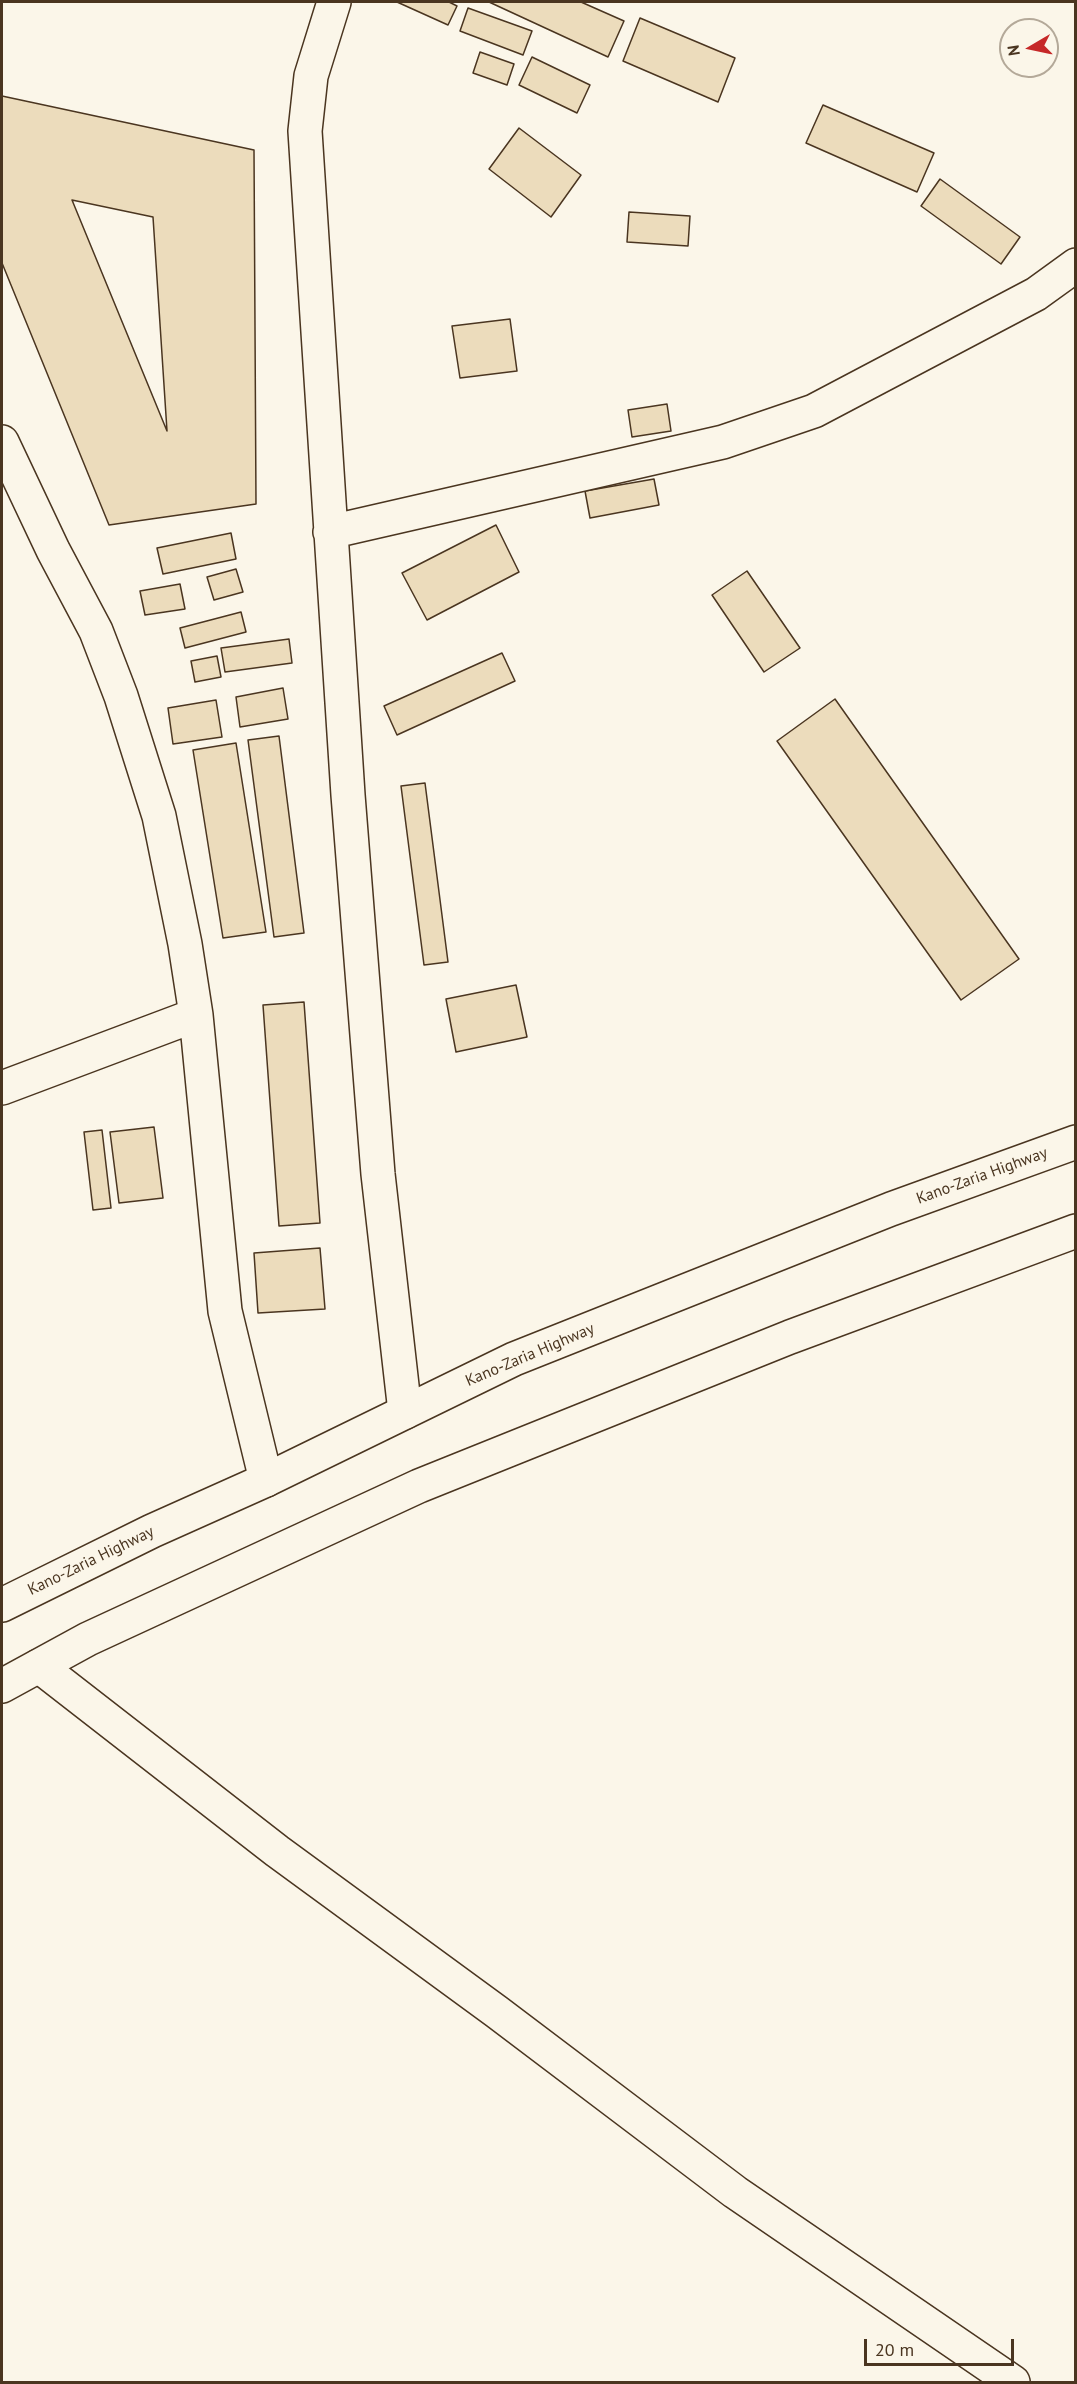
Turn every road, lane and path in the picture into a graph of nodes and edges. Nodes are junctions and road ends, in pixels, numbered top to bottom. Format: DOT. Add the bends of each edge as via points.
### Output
graph roads {
  1 [pos="334,2"];
  2 [pos="1076,265"];
  3 [pos="2,442"];
  4 [pos="330,532"];
  5 [pos="196,1015"];
  6 [pos="2,1088"];
  7 [pos="1076,1142"];
  8 [pos="1076,1231"];
  9 [pos="405,1412"];
  10 [pos="266,1480"];
  11 [pos="2,1605"];
  12 [pos="39,1666"];
  13 [pos="2,1686"];
  14 [pos="1013,2382"];
  1 -- 4 [label="main road" via="311,76 305,131"];
  2 -- 4 [label="main road" via="1036,294 814,411 723,442"];
  3 -- 5 [label="main road" via="96,631 121,696 159,816"];
  4 -- 9 [label="main road" via="378,1174"];
  5 -- 6 [label="main road"];
  5 -- 10 [label="main road" via="225,1311"];
  7 -- 9 [label="main road, Kano-Zaria Highway" via="891,1209 514,1359"];
  8 -- 12 [label="main road" via="790,1337 419,1486 88,1639"];
  9 -- 10 [label="main road, Kano-Zaria Highway"];
  10 -- 11 [label="main road, Kano-Zaria Highway"];
  12 -- 13 [label="main road"];
  12 -- 14 [label="main road" via="286,1858 735,2192"];
}
